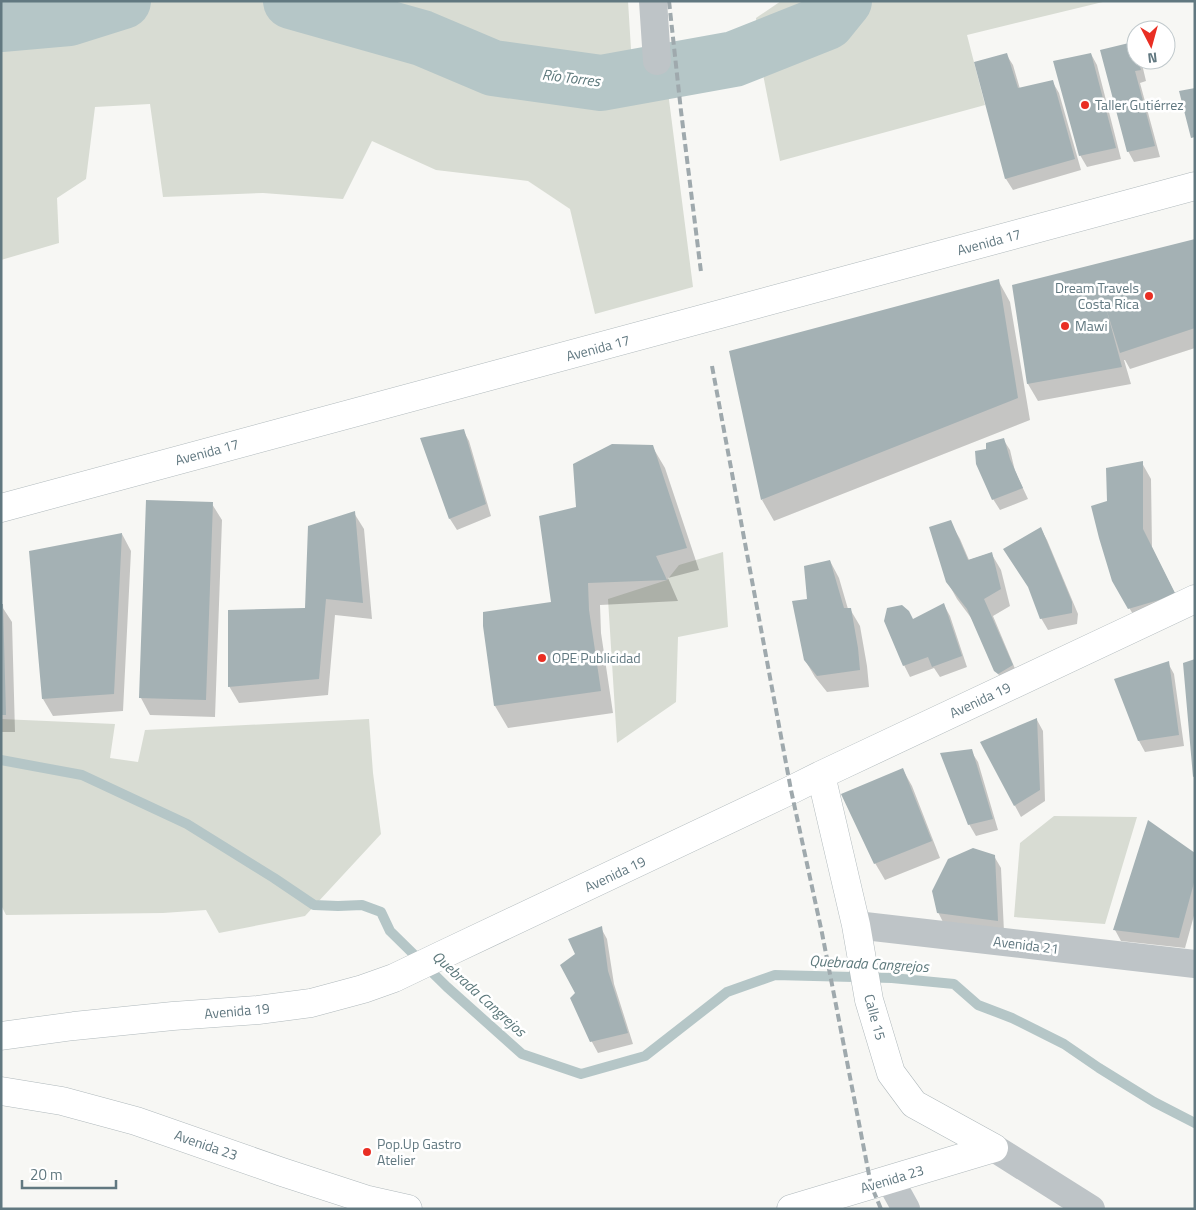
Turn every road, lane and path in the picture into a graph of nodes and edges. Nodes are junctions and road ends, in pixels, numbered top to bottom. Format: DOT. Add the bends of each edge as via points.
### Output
graph roads {
  1 [pos="653,1"];
  2 [pos="657,61"];
  3 [pos="1195,186"];
  4 [pos="1,508"];
  5 [pos="1195,599"];
  6 [pos="821,775"];
  7 [pos="857,928"];
  8 [pos="1195,964"];
  9 [pos="1,1036"];
  10 [pos="1,1091"];
  11 [pos="994,1148"];
  12 [pos="890,1180"];
  13 [pos="408,1209"];
  14 [pos="791,1209"];
  15 [pos="906,1209"];
  16 [pos="1091,1209"];
  1 -- 2 [label="street"];
  3 -- 4 [label="street, Avenida 17"];
  5 -- 6 [label="street, Avenida 19"];
  6 -- 7 [label="street, Calle 15"];
  6 -- 9 [label="street, Avenida 19" via="394,978 363,989 311,1002 258,1010 74,1026"];
  7 -- 8 [label="street, Avenida 21"];
  7 -- 11 [label="street, Calle 15" via="870,1000 891,1073 914,1104"];
  10 -- 13 [label="street, Avenida 23" via="62,1101 136,1121 282,1172"];
  11 -- 12 [label="street, Avenida 23"];
  11 -- 16 [label="street"];
  12 -- 14 [label="street, Avenida 23"];
  12 -- 15 [label="street"];
}
